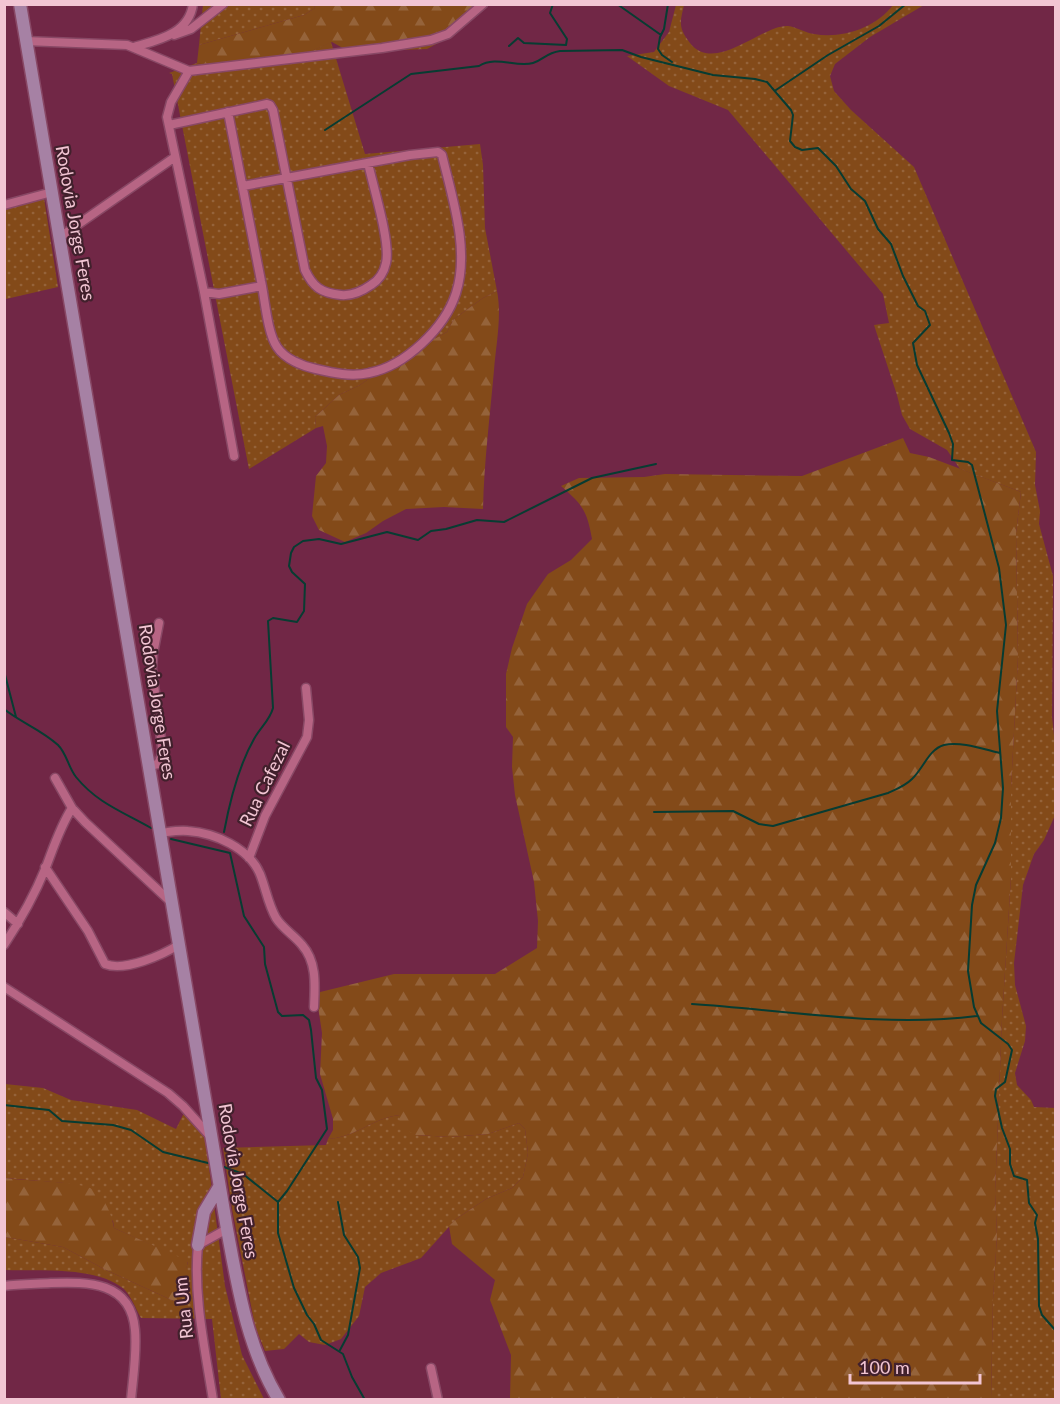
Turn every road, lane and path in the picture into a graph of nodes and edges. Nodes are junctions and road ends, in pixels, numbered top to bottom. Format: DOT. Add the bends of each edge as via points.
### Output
graph roads {
  1 [pos="20,4"];
  2 [pos="193,4"];
  3 [pos="223,4"];
  4 [pos="483,4"];
  5 [pos="168,36"];
  6 [pos="25,41"];
  7 [pos="134,47"];
  8 [pos="189,71"];
  9 [pos="228,112"];
  10 [pos="169,125"];
  11 [pos="175,157"];
  12 [pos="368,163"];
  13 [pos="288,178"];
  14 [pos="243,186"];
  15 [pos="52,192"];
  16 [pos="4,206"];
  17 [pos="60,237"];
  18 [pos="262,286"];
  19 [pos="204,292"];
  20 [pos="234,456"];
  21 [pos="159,623"];
  22 [pos="306,688"];
  23 [pos="149,766"];
  24 [pos="55,778"];
  25 [pos="72,808"];
  26 [pos="160,833"];
  27 [pos="249,858"];
  28 [pos="45,867"];
  29 [pos="172,903"];
  30 [pos="4,912"];
  31 [pos="18,924"];
  32 [pos="180,944"];
  33 [pos="4,945"];
  34 [pos="4,987"];
  35 [pos="314,1006"];
  36 [pos="212,1138"];
  37 [pos="219,1187"];
  38 [pos="227,1229"];
  39 [pos="198,1245"];
  40 [pos="4,1286"];
  41 [pos="431,1368"];
  42 [pos="131,1400"];
  43 [pos="213,1400"];
  44 [pos="279,1400"];
  45 [pos="438,1400"];
  1 -- 6 [label="main road, Rodovia Jorge Feres"];
  2 -- 5 [label="street" via="187,22"];
  3 -- 5 [label="street" via="191,29"];
  4 -- 8 [label="street" via="448,34 431,40"];
  5 -- 7 [label="street"];
  6 -- 7 [label="street" via="116,43"];
  6 -- 15 [label="main road, Rodovia Jorge Feres"];
  7 -- 8 [label="street"];
  8 -- 10 [label="street" via="169,107"];
  9 -- 10 [label="street"];
  9 -- 13 [label="street" via="270,105"];
  9 -- 14 [label="street"];
  10 -- 11 [label="street"];
  11 -- 17 [label="street"];
  11 -- 19 [label="street"];
  12 -- 13 [label="street"];
  12 -- 13 [label="street" via="387,244 387,262 376,281 351,295 329,293 311,282 305,270"];
  12 -- 18 [label="street" via="430,152 442,155 461,254 456,292 437,328 415,349 370,373 353,375 310,368 282,353 275,344"];
  13 -- 14 [label="street"];
  14 -- 18 [label="street"];
  15 -- 16 [label="street"];
  15 -- 17 [label="main road, Rodovia Jorge Feres"];
  17 -- 23 [label="main road, Rodovia Jorge Feres"];
  18 -- 19 [label="street" via="219,294"];
  19 -- 20 [label="street"];
  21 -- 23 [label="street" via="152,669 162,747 158,764"];
  22 -- 27 [label="street, Rua Cafezal" via="307,736 265,816"];
  23 -- 26 [label="main road, Rodovia Jorge Feres"];
  24 -- 25 [label="street"];
  25 -- 28 [label="street"];
  25 -- 29 [label="street"];
  26 -- 27 [label="street, Rua Cafezal" via="187,831 210,836 238,848"];
  26 -- 29 [label="main road, Rodovia Jorge Feres"];
  27 -- 35 [label="street, Rua Cafezal" via="260,873 277,920 310,958 315,972"];
  28 -- 31 [label="street"];
  28 -- 32 [label="street" via="105,964 115,966 156,957"];
  29 -- 32 [label="main road, Rodovia Jorge Feres"];
  30 -- 31 [label="street"];
  31 -- 33 [label="street"];
  32 -- 36 [label="main road, Rodovia Jorge Feres"];
  34 -- 36 [label="street" via="168,1093"];
  36 -- 37 [label="main road, Rodovia Jorge Feres"];
  37 -- 38 [label="main road, Rodovia Jorge Feres"];
  37 -- 39 [label="main road" via="204,1212"];
  38 -- 39 [label="street"];
  38 -- 44 [label="main road, Rodovia Jorge Feres" via="249,1333"];
  39 -- 43 [label="street, Rua Um" via="200,1317"];
  40 -- 42 [label="street" via="85,1282 114,1291 131,1312 135,1329"];
  41 -- 45 [label="street"];
}
